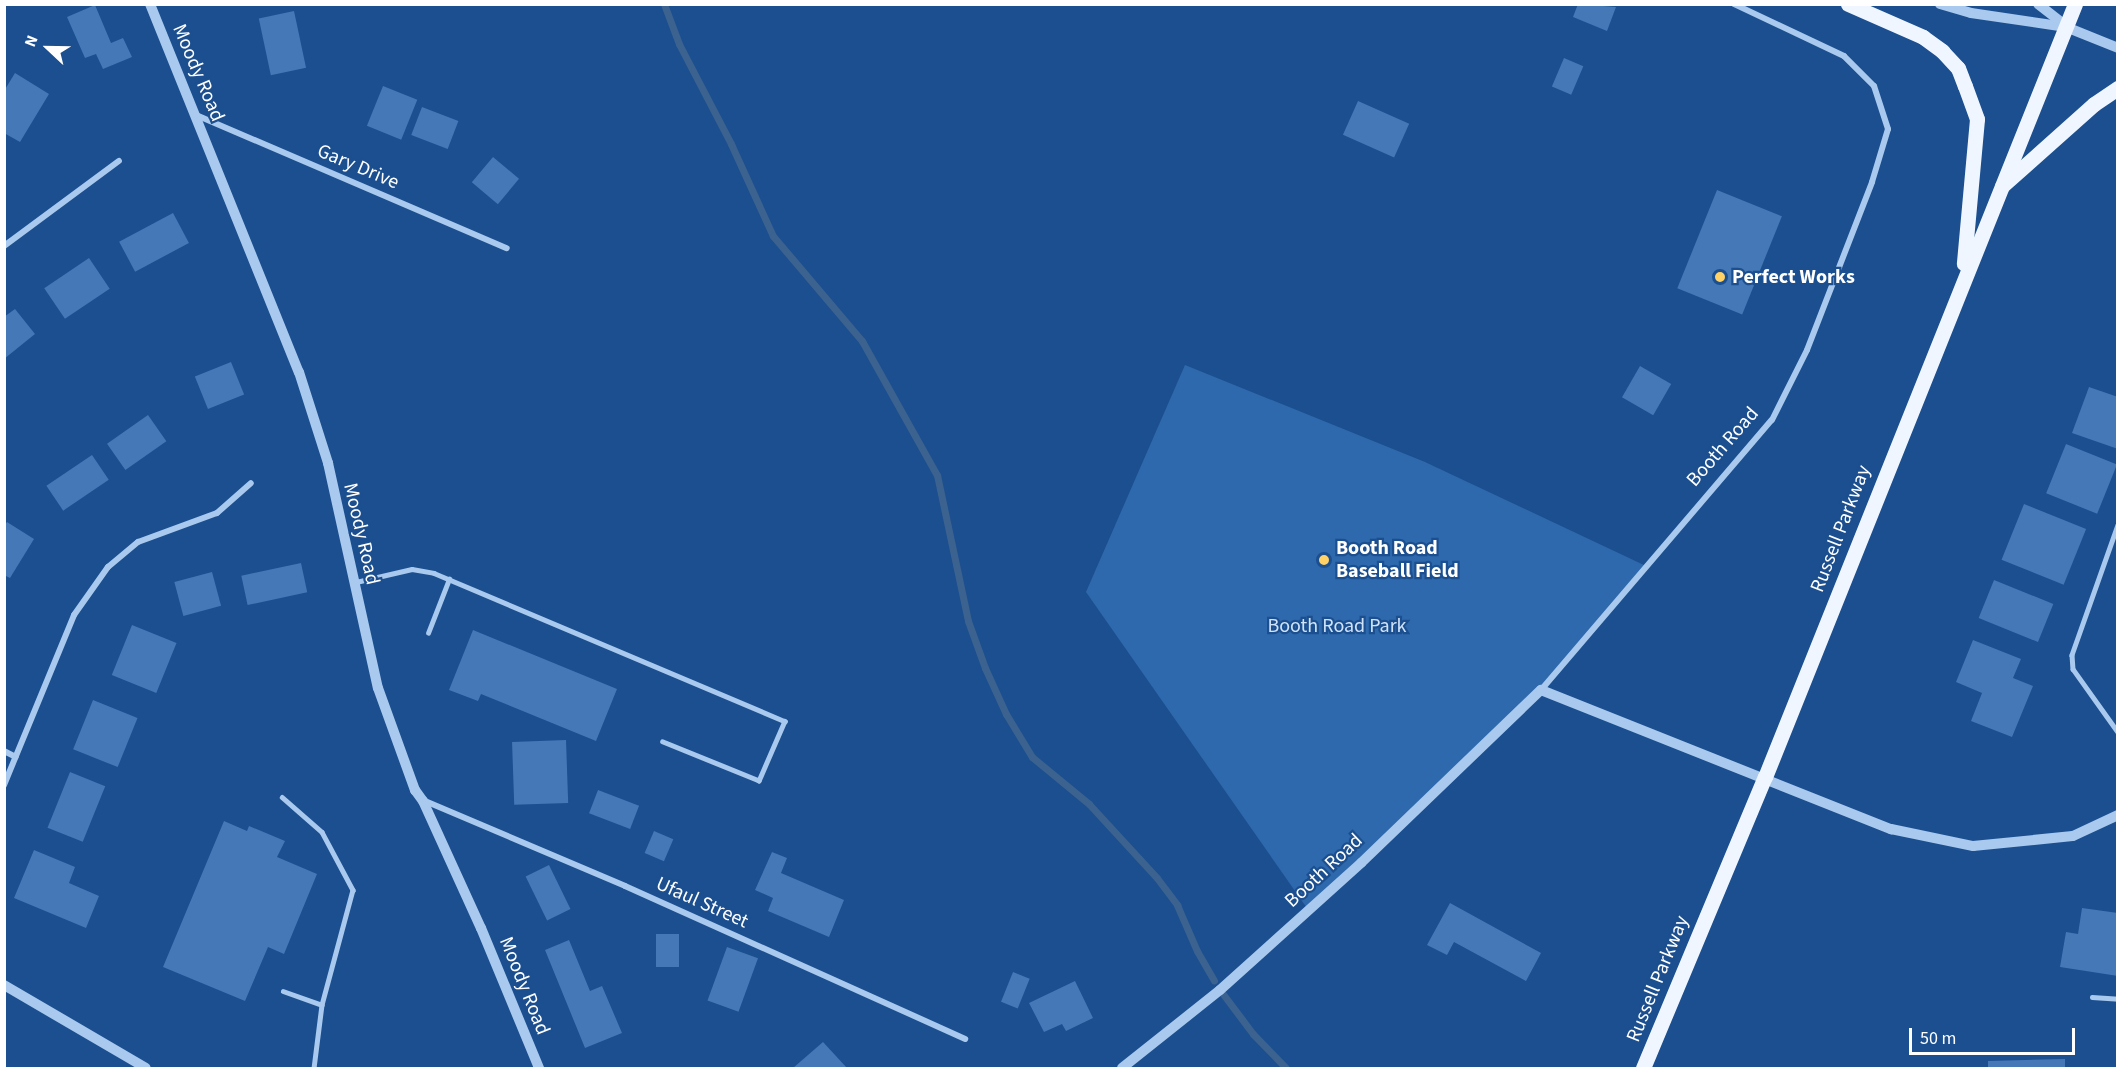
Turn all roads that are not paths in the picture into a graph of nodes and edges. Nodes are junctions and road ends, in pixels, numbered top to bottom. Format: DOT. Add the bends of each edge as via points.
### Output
graph roads {
  1 [pos="150,4"];
  2 [pos="1734,4"];
  3 [pos="1848,4"];
  4 [pos="1940,4"];
  5 [pos="2038,4"];
  6 [pos="2074,4"];
  7 [pos="2066,27"];
  8 [pos="2118,48"];
  9 [pos="2118,88"];
  10 [pos="196,115"];
  11 [pos="119,161"];
  12 [pos="2000,188"];
  13 [pos="4,246"];
  14 [pos="507,248"];
  15 [pos="1963,282"];
  16 [pos="251,483"];
  17 [pos="2118,525"];
  18 [pos="449,579"];
  19 [pos="353,582"];
  20 [pos="428,633"];
  21 [pos="1541,690"];
  22 [pos="2118,722"];
  23 [pos="2111,724"];
  24 [pos="2118,732"];
  25 [pos="663,742"];
  26 [pos="4,751"];
  27 [pos="16,757"];
  28 [pos="1765,777"];
  29 [pos="4,785"];
  30 [pos="282,798"];
  31 [pos="423,801"];
  32 [pos="2118,815"];
  33 [pos="4,985"];
  34 [pos="283,991"];
  35 [pos="2092,998"];
  36 [pos="2118,999"];
  37 [pos="322,1005"];
  38 [pos="965,1039"];
  39 [pos="147,1068"];
  40 [pos="314,1068"];
  41 [pos="539,1068"];
  42 [pos="1122,1068"];
  43 [pos="1643,1068"];
  1 -- 10 [label="street, Moody Road"];
  2 -- 21 [label="street, Booth Road" via="1844,56 1874,86 1888,129 1808,350 1773,420"];
  3 -- 15 [label="main road" via="1923,37 1950,60 1965,86 1977,119"];
  4 -- 7 [label="street" via="1971,13"];
  5 -- 7 [label="street"];
  6 -- 7 [label="main road, Russell Parkway"];
  7 -- 8 [label="street"];
  7 -- 12 [label="main road, Russell Parkway"];
  9 -- 12 [label="main road"];
  10 -- 14 [label="street, Gary Drive"];
  10 -- 19 [label="street, Moody Road" via="299,372 328,464"];
  11 -- 13 [label="street"];
  12 -- 15 [label="main road, Russell Parkway"];
  15 -- 28 [label="main road, Russell Parkway"];
  16 -- 27 [label="street" via="217,513 138,542 108,567 74,615"];
  17 -- 23 [label="lane" via="2072,655 2073,669"];
  18 -- 19 [label="lane" via="412,569"];
  18 -- 20 [label="lane"];
  18 -- 25 [label="lane" via="784,721 759,781"];
  19 -- 31 [label="street, Moody Road" via="378,688 415,790"];
  21 -- 28 [label="street"];
  21 -- 42 [label="street, Booth Road" via="1352,871 1220,990"];
  22 -- 23 [label="lane"];
  23 -- 24 [label="lane"];
  26 -- 27 [label="street"];
  27 -- 29 [label="street"];
  28 -- 32 [label="street" via="1891,829 1973,846 2073,836"];
  28 -- 43 [label="main road, Russell Parkway"];
  30 -- 37 [label="lane" via="322,832 353,890"];
  31 -- 38 [label="street, Ufaul Street" via="625,886"];
  31 -- 41 [label="street, Moody Road"];
  33 -- 39 [label="street"];
  34 -- 37 [label="lane"];
  35 -- 36 [label="lane"];
  37 -- 40 [label="lane"];
}
